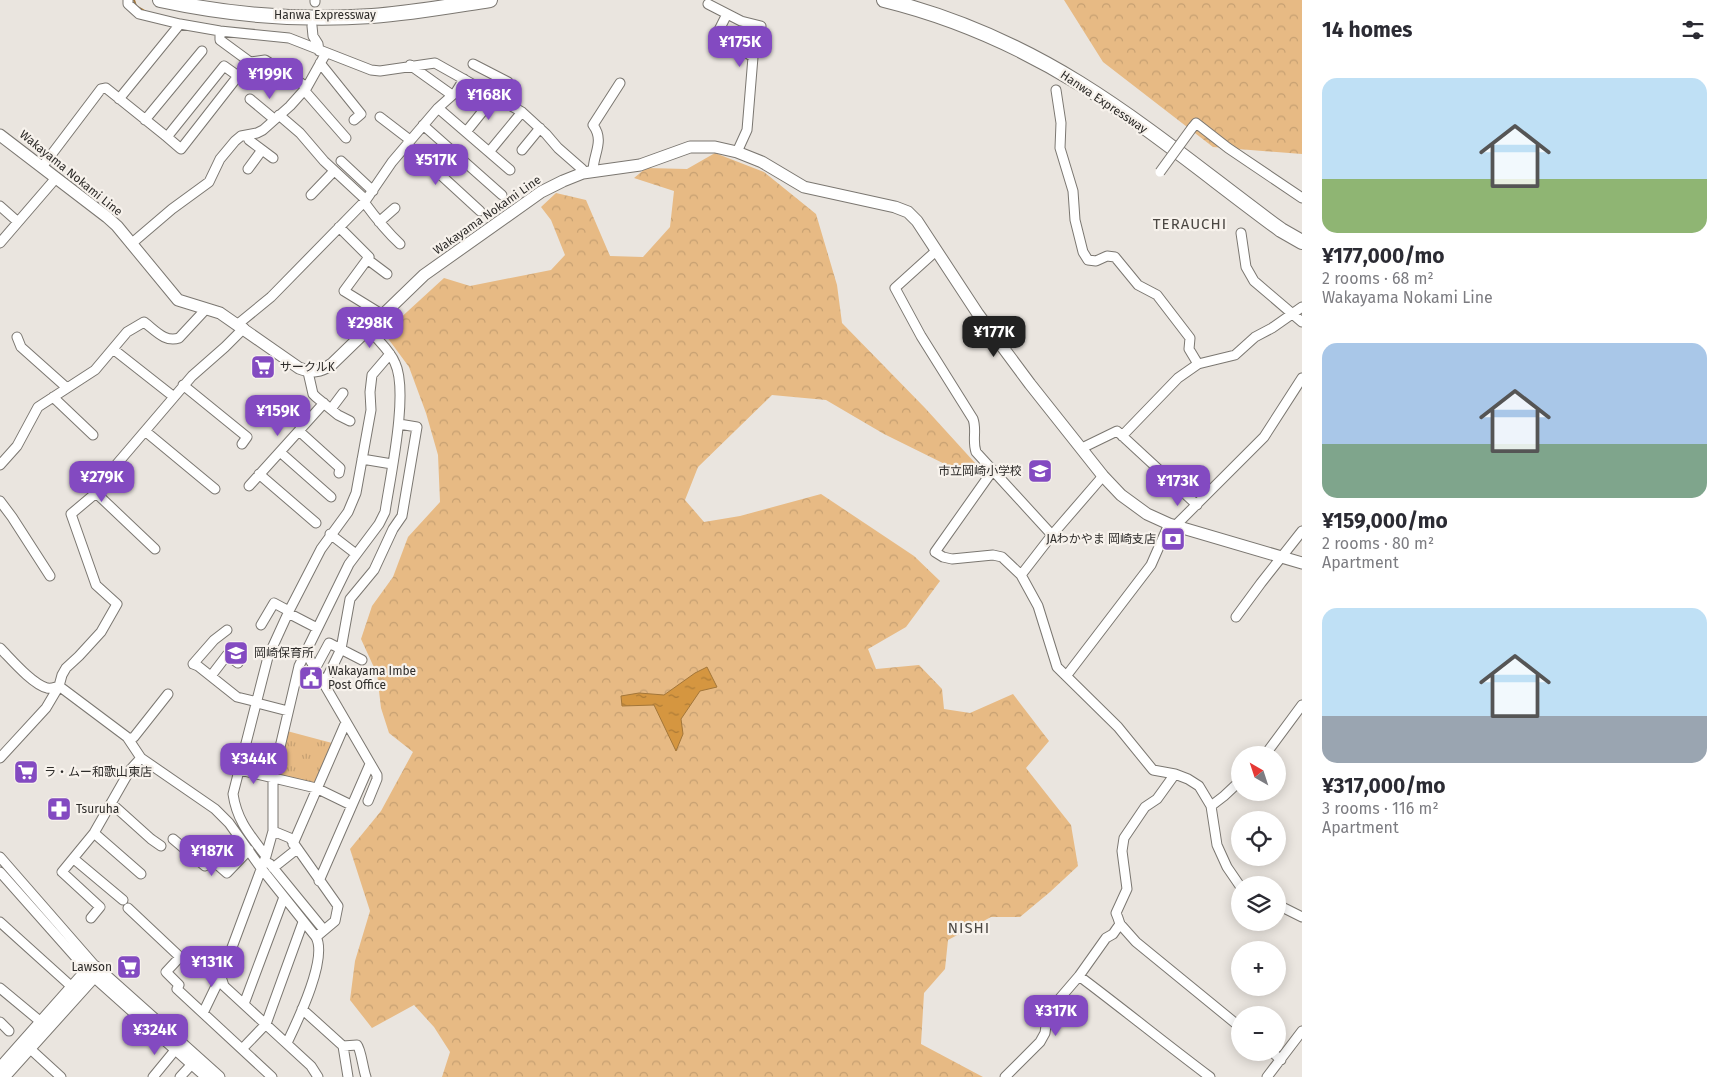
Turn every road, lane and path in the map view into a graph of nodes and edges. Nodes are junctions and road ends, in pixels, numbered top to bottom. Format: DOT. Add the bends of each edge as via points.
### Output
graph roads {
  1 [pos="128,0"];
  2 [pos="160,0"];
  3 [pos="210,0"];
  4 [pos="433,0"];
  5 [pos="490,0"];
  6 [pos="884,0"];
  7 [pos="918,0"];
  8 [pos="708,4"];
  9 [pos="727,14"];
  10 [pos="180,24"];
  11 [pos="312,26"];
  12 [pos="761,26"];
  13 [pos="220,31"];
  14 [pos="321,50"];
  15 [pos="202,51"];
  16 [pos="320,63"];
  17 [pos="473,64"];
  18 [pos="410,65"];
  19 [pos="464,79"];
  20 [pos="620,83"];
  21 [pos="306,88"];
  22 [pos="1056,90"];
  23 [pos="452,95"];
  24 [pos="497,97"];
  25 [pos="119,99"];
  26 [pos="250,99"];
  27 [pos="438,108"];
  28 [pos="522,112"];
  29 [pos="277,117"];
  30 [pos="380,117"];
  31 [pos="145,120"];
  32 [pos="354,120"];
  33 [pos="423,125"];
  34 [pos="540,128"];
  35 [pos="466,132"];
  36 [pos="0,135"];
  37 [pos="246,135"];
  38 [pos="167,137"];
  39 [pos="346,138"];
  40 [pos="409,142"];
  41 [pos="262,150"];
  42 [pos="522,150"];
  43 [pos="489,152"];
  44 [pos="737,152"];
  45 [pos="273,158"];
  46 [pos="341,161"];
  47 [pos="42,167"];
  48 [pos="248,169"];
  49 [pos="334,170"];
  50 [pos="510,170"];
  51 [pos="588,172"];
  52 [pos="1160,172"];
  53 [pos="56,178"];
  54 [pos="373,191"];
  55 [pos="311,195"];
  56 [pos="502,195"];
  57 [pos="1302,198"];
  58 [pos="365,201"];
  59 [pos="0,206"];
  60 [pos="395,208"];
  61 [pos="480,211"];
  62 [pos="18,222"];
  63 [pos="379,222"];
  64 [pos="338,227"];
  65 [pos="1302,232"];
  66 [pos="1241,233"];
  67 [pos="1302,242"];
  68 [pos="0,243"];
  69 [pos="131,244"];
  70 [pos="400,244"];
  71 [pos="936,250"];
  72 [pos="368,259"];
  73 [pos="387,274"];
  74 [pos="1302,307"];
  75 [pos="206,308"];
  76 [pos="1293,314"];
  77 [pos="383,315"];
  78 [pos="1302,322"];
  79 [pos="241,326"];
  80 [pos="369,329"];
  81 [pos="17,337"];
  82 [pos="113,349"];
  83 [pos="390,354"];
  84 [pos="1198,364"];
  85 [pos="308,372"];
  86 [pos="1302,378"];
  87 [pos="183,386"];
  88 [pos="68,388"];
  89 [pos="343,393"];
  90 [pos="53,397"];
  91 [pos="174,397"];
  92 [pos="328,406"];
  93 [pos="350,421"];
  94 [pos="399,424"];
  95 [pos="145,431"];
  96 [pos="299,431"];
  97 [pos="93,435"];
  98 [pos="1122,436"];
  99 [pos="242,444"];
  100 [pos="1082,448"];
  101 [pos="280,452"];
  102 [pos="362,459"];
  103 [pos="392,464"];
  104 [pos="0,465"];
  105 [pos="993,470"];
  106 [pos="339,473"];
  107 [pos="259,474"];
  108 [pos="1102,476"];
  109 [pos="249,486"];
  110 [pos="215,489"];
  111 [pos="96,493"];
  112 [pos="331,497"];
  113 [pos="0,501"];
  114 [pos="1198,505"];
  115 [pos="381,520"];
  116 [pos="316,523"];
  117 [pos="1172,525"];
  118 [pos="393,529"];
  119 [pos="1302,531"];
  120 [pos="330,534"];
  121 [pos="1052,535"];
  122 [pos="1299,539"];
  123 [pos="155,549"];
  124 [pos="356,554"];
  125 [pos="1281,556"];
  126 [pos="1302,563"];
  127 [pos="1021,575"];
  128 [pos="50,576"];
  129 [pos="335,592"];
  130 [pos="350,599"];
  131 [pos="288,612"];
  132 [pos="1236,617"];
  133 [pos="261,625"];
  134 [pos="317,628"];
  135 [pos="227,630"];
  136 [pos="0,648"];
  137 [pos="341,649"];
  138 [pos="306,653"];
  139 [pos="362,660"];
  140 [pos="238,663"];
  141 [pos="315,669"];
  142 [pos="1067,675"];
  143 [pos="210,676"];
  144 [pos="324,684"];
  145 [pos="59,686"];
  146 [pos="168,694"];
  147 [pos="257,702"];
  148 [pos="1302,705"];
  149 [pos="288,711"];
  150 [pos="346,722"];
  151 [pos="129,739"];
  152 [pos="1272,746"];
  153 [pos="0,758"];
  154 [pos="141,758"];
  155 [pos="370,764"];
  156 [pos="240,770"];
  157 [pos="1175,774"];
  158 [pos="273,777"];
  159 [pos="316,788"];
  160 [pos="1231,789"];
  161 [pos="368,801"];
  162 [pos="111,803"];
  163 [pos="351,805"];
  164 [pos="1211,806"];
  165 [pos="273,831"];
  166 [pos="94,832"];
  167 [pos="173,839"];
  168 [pos="161,846"];
  169 [pos="295,846"];
  170 [pos="249,850"];
  171 [pos="0,857"];
  172 [pos="74,859"];
  173 [pos="263,862"];
  174 [pos="273,868"];
  175 [pos="0,872"];
  176 [pos="140,874"];
  177 [pos="1233,876"];
  178 [pos="319,881"];
  179 [pos="284,897"];
  180 [pos="1286,909"];
  181 [pos="1302,917"];
  182 [pos="91,918"];
  183 [pos="0,922"];
  184 [pos="303,922"];
  185 [pos="1120,924"];
  186 [pos="324,930"];
  187 [pos="316,937"];
  188 [pos="93,971"];
  189 [pos="1080,976"];
  190 [pos="221,980"];
  191 [pos="72,987"];
  192 [pos="0,988"];
  193 [pos="244,1004"];
  194 [pos="302,1009"];
  195 [pos="203,1013"];
  196 [pos="1231,1019"];
  197 [pos="41,1022"];
  198 [pos="1,1024"];
  199 [pos="266,1024"];
  200 [pos="9,1030"];
  201 [pos="1302,1031"];
  202 [pos="287,1043"];
  203 [pos="26,1046"];
  204 [pos="343,1046"];
  205 [pos="176,1049"];
  206 [pos="242,1049"];
  207 [pos="1286,1053"];
  208 [pos="1280,1061"];
  209 [pos="192,1064"];
  210 [pos="0,1068"];
  211 [pos="4,1077"];
  212 [pos="61,1077"];
  213 [pos="153,1077"];
  214 [pos="180,1077"];
  215 [pos="207,1077"];
  216 [pos="219,1077"];
  217 [pos="272,1077"];
  218 [pos="318,1077"];
  219 [pos="348,1077"];
  220 [pos="366,1077"];
  221 [pos="1005,1077"];
  222 [pos="1210,1077"];
  223 [pos="1267,1077"];
  1 -- 10 [label="street" via="139,14"];
  2 -- 5 [label="highway, Hanwa Expressway" via="243,14 328,18 428,10"];
  3 -- 4 [label="highway, Hanwa Expressway" via="328,9"];
  6 -- 67 [label="highway, Hanwa Expressway" via="955,22 1055,69 1103,99 1281,230"];
  7 -- 65 [label="highway, Hanwa Expressway" via="1002,32 1052,57 1132,108"];
  8 -- 9 [label="street"];
  9 -- 12 [label="street" via="746,24"];
  9 -- 44 [label="street" via="717,34 753,57 747,130"];
  10 -- 13 [label="street"];
  10 -- 25 [label="street"];
  11 -- 14 [label="street" via="314,39"];
  13 -- 14 [label="street" via="289,38"];
  13 -- 21 [label="street" via="220,40 250,62 264,60"];
  14 -- 16 [label="street"];
  14 -- 18 [label="street" via="375,71"];
  15 -- 31 [label="street"];
  16 -- 21 [label="street"];
  16 -- 32 [label="street" via="361,114"];
  17 -- 24 [label="street" via="508,82"];
  18 -- 19 [label="street" via="434,63"];
  18 -- 23 [label="street"];
  19 -- 23 [label="street"];
  19 -- 24 [label="street"];
  20 -- 51 [label="street" via="593,125 599,147"];
  21 -- 29 [label="street"];
  21 -- 39 [label="street"];
  22 -- 84 [label="street" via="1061,123 1060,148 1083,252 1088,260 1115,257 1138,286 1157,295 1190,338 1189,350"];
  23 -- 27 [label="street"];
  24 -- 28 [label="street"];
  24 -- 35 [label="street"];
  25 -- 31 [label="street"];
  25 -- 47 [label="street" via="106,88 101,89"];
  26 -- 29 [label="street"];
  27 -- 33 [label="street"];
  27 -- 35 [label="street"];
  28 -- 34 [label="street"];
  28 -- 43 [label="street"];
  29 -- 37 [label="street" via="257,133"];
  29 -- 49 [label="street" via="300,133"];
  30 -- 40 [label="street"];
  31 -- 38 [label="street"];
  33 -- 40 [label="street"];
  33 -- 56 [label="street"];
  34 -- 42 [label="street"];
  34 -- 51 [label="street" via="558,148"];
  35 -- 43 [label="street"];
  36 -- 47 [label="main road, Wakayama Nokami Line"];
  37 -- 41 [label="street"];
  37 -- 69 [label="street" via="235,141 220,159 208,182"];
  38 -- 38 [label="street" via="224,66 238,76 181,149"];
  40 -- 54 [label="street"];
  40 -- 61 [label="street"];
  41 -- 45 [label="street"];
  41 -- 48 [label="street"];
  43 -- 50 [label="street"];
  44 -- 51 [label="main road, Wakayama Nokami Line" via="715,147 690,147 640,165"];
  44 -- 71 [label="main road, Wakayama Nokami Line" via="762,162 804,187 908,212"];
  46 -- 54 [label="street"];
  47 -- 53 [label="main road, Wakayama Nokami Line"];
  49 -- 55 [label="street"];
  49 -- 58 [label="street"];
  51 -- 77 [label="main road, Wakayama Nokami Line" via="541,192 424,275"];
  52 -- 57 [label="street, bridge" via="1196,123"];
  53 -- 62 [label="street"];
  53 -- 69 [label="main road, Wakayama Nokami Line" via="107,216"];
  54 -- 58 [label="street"];
  58 -- 63 [label="street"];
  58 -- 64 [label="street"];
  59 -- 62 [label="street"];
  60 -- 63 [label="street"];
  62 -- 68 [label="street"];
  63 -- 70 [label="street"];
  64 -- 72 [label="street"];
  64 -- 79 [label="street"];
  66 -- 76 [label="street" via="1246,267 1254,281"];
  69 -- 75 [label="main road, Wakayama Nokami Line" via="178,300"];
  71 -- 100 [label="main road, Wakayama Nokami Line" via="978,314"];
  71 -- 105 [label="street" via="894,288 972,418 976,428 973,442 976,452"];
  72 -- 73 [label="street"];
  72 -- 77 [label="street" via="344,291"];
  74 -- 76 [label="street"];
  75 -- 79 [label="main road, Wakayama Nokami Line"];
  75 -- 82 [label="street" via="179,338 166,339 144,322 127,332"];
  76 -- 78 [label="street"];
  76 -- 84 [label="street" via="1235,355"];
  77 -- 80 [label="main road, Wakayama Nokami Line"];
  79 -- 85 [label="main road, Wakayama Nokami Line"];
  79 -- 87 [label="street" via="225,347"];
  80 -- 83 [label="street"];
  80 -- 85 [label="main road, Wakayama Nokami Line" via="332,364 316,372"];
  81 -- 88 [label="street" via="21,347"];
  82 -- 88 [label="street" via="95,370"];
  82 -- 91 [label="street"];
  83 -- 94 [label="street" via="399,378"];
  83 -- 102 [label="street" via="372,375 371,410"];
  84 -- 98 [label="street" via="1178,378"];
  85 -- 92 [label="street" via="314,394"];
  86 -- 114 [label="street" via="1264,437"];
  87 -- 91 [label="street"];
  87 -- 99 [label="street" via="247,437"];
  88 -- 90 [label="street"];
  89 -- 92 [label="street"];
  90 -- 97 [label="street"];
  90 -- 104 [label="street" via="38,407 17,446"];
  91 -- 95 [label="street"];
  92 -- 93 [label="street"];
  92 -- 96 [label="street"];
  94 -- 103 [label="street"];
  94 -- 118 [label="street" via="417,427 402,516"];
  95 -- 110 [label="street"];
  95 -- 111 [label="street"];
  96 -- 101 [label="street"];
  96 -- 106 [label="street" via="340,468"];
  98 -- 100 [label="street" via="1117,431"];
  98 -- 114 [label="street"];
  100 -- 108 [label="main road, Wakayama Nokami Line"];
  101 -- 107 [label="street"];
  101 -- 112 [label="street"];
  102 -- 103 [label="street"];
  102 -- 120 [label="street" via="352,504"];
  103 -- 115 [label="street"];
  105 -- 121 [label="street"];
  105 -- 127 [label="street" via="935,552 952,559 1002,557"];
  107 -- 109 [label="street"];
  107 -- 116 [label="street"];
  108 -- 117 [label="main road, Wakayama Nokami Line" via="1136,506"];
  108 -- 121 [label="street"];
  111 -- 123 [label="street"];
  111 -- 145 [label="street" via="71,514 96,586 117,604 102,632 66,668"];
  113 -- 128 [label="street"];
  114 -- 117 [label="street"];
  115 -- 118 [label="street"];
  115 -- 124 [label="street"];
  117 -- 125 [label="main road, Wakayama Nokami Line"];
  117 -- 142 [label="street" via="1151,565"];
  118 -- 130 [label="street" via="374,570"];
  119 -- 122 [label="street"];
  120 -- 124 [label="street"];
  120 -- 131 [label="street"];
  121 -- 127 [label="street"];
  122 -- 125 [label="street"];
  124 -- 129 [label="street"];
  125 -- 126 [label="main road, Wakayama Nokami Line"];
  125 -- 132 [label="street"];
  127 -- 142 [label="street" via="1038,606 1057,667"];
  129 -- 130 [label="street"];
  129 -- 134 [label="street"];
  130 -- 137 [label="street"];
  131 -- 133 [label="street" via="274,603"];
  131 -- 134 [label="street"];
  131 -- 147 [label="street" via="268,657"];
  134 -- 138 [label="street"];
  135 -- 143 [label="street" via="193,664"];
  136 -- 145 [label="street" via="26,674 46,688"];
  137 -- 139 [label="street"];
  137 -- 141 [label="street" via="329,642"];
  137 -- 144 [label="street"];
  138 -- 141 [label="street"];
  138 -- 149 [label="street" via="299,666"];
  140 -- 143 [label="street" via="227,655"];
  141 -- 144 [label="street"];
  142 -- 157 [label="street" via="1153,770"];
  143 -- 147 [label="street" via="237,697"];
  144 -- 150 [label="street"];
  145 -- 151 [label="street"];
  145 -- 153 [label="street" via="46,708"];
  146 -- 151 [label="street"];
  147 -- 149 [label="street"];
  147 -- 156 [label="street"];
  148 -- 152 [label="street"];
  149 -- 158 [label="street"];
  150 -- 155 [label="street"];
  150 -- 159 [label="street"];
  151 -- 154 [label="street"];
  154 -- 162 [label="street"];
  154 -- 170 [label="street" via="215,808"];
  155 -- 161 [label="street" via="377,779"];
  155 -- 163 [label="street"];
  156 -- 158 [label="street"];
  156 -- 173 [label="street" via="234,794 235,808"];
  157 -- 164 [label="street" via="1199,786"];
  157 -- 185 [label="street" via="1124,838 1122,851 1127,889 1116,912"];
  158 -- 159 [label="street"];
  158 -- 165 [label="street"];
  159 -- 163 [label="street"];
  159 -- 169 [label="street"];
  160 -- 164 [label="street"];
  162 -- 166 [label="street"];
  162 -- 168 [label="street"];
  163 -- 178 [label="street"];
  164 -- 177 [label="street" via="1217,845"];
  165 -- 169 [label="street" via="290,838"];
  165 -- 173 [label="street"];
  166 -- 172 [label="street"];
  166 -- 176 [label="street"];
  167 -- 170 [label="street" via="205,866 210,859 227,873"];
  169 -- 174 [label="street"];
  169 -- 178 [label="street"];
  170 -- 173 [label="street"];
  171 -- 188 [label="street"];
  172 -- 182 [label="street" via="62,872 100,907"];
  172 -- 195 [label="street" via="180,957 166,972 179,985 177,989"];
  173 -- 174 [label="street"];
  173 -- 179 [label="street"];
  173 -- 190 [label="street"];
  174 -- 186 [label="street"];
  175 -- 188 [label="street"];
  178 -- 186 [label="street" via="338,906 335,921"];
  179 -- 184 [label="street"];
  179 -- 193 [label="street"];
  180 -- 181 [label="street"];
  183 -- 191 [label="street"];
  184 -- 187 [label="street"];
  184 -- 199 [label="street"];
  185 -- 189 [label="street"];
  185 -- 196 [label="street" via="1136,942"];
  186 -- 187 [label="street"];
  187 -- 194 [label="street" via="316,970"];
  188 -- 191 [label="main road"];
  188 -- 203 [label="main road"];
  188 -- 205 [label="main road"];
  188 -- 216 [label="main road"];
  189 -- 221 [label="street" via="1055,1004 1040,1042"];
  189 -- 222 [label="street"];
  190 -- 193 [label="street"];
  190 -- 195 [label="street"];
  191 -- 197 [label="main road"];
  192 -- 197 [label="street"];
  193 -- 199 [label="street"];
  194 -- 202 [label="street"];
  194 -- 204 [label="street"];
  195 -- 206 [label="street"];
  197 -- 203 [label="main road"];
  198 -- 200 [label="street"];
  199 -- 202 [label="street"];
  199 -- 206 [label="street"];
  201 -- 207 [label="street"];
  202 -- 218 [label="street"];
  203 -- 210 [label="main road"];
  203 -- 211 [label="main road"];
  203 -- 212 [label="street"];
  204 -- 219 [label="street"];
  204 -- 220 [label="street" via="357,1044 360,1048"];
  205 -- 209 [label="main road"];
  205 -- 213 [label="street"];
  206 -- 217 [label="street"];
  208 -- 223 [label="street"];
  209 -- 214 [label="street"];
  209 -- 215 [label="main road"];
}
